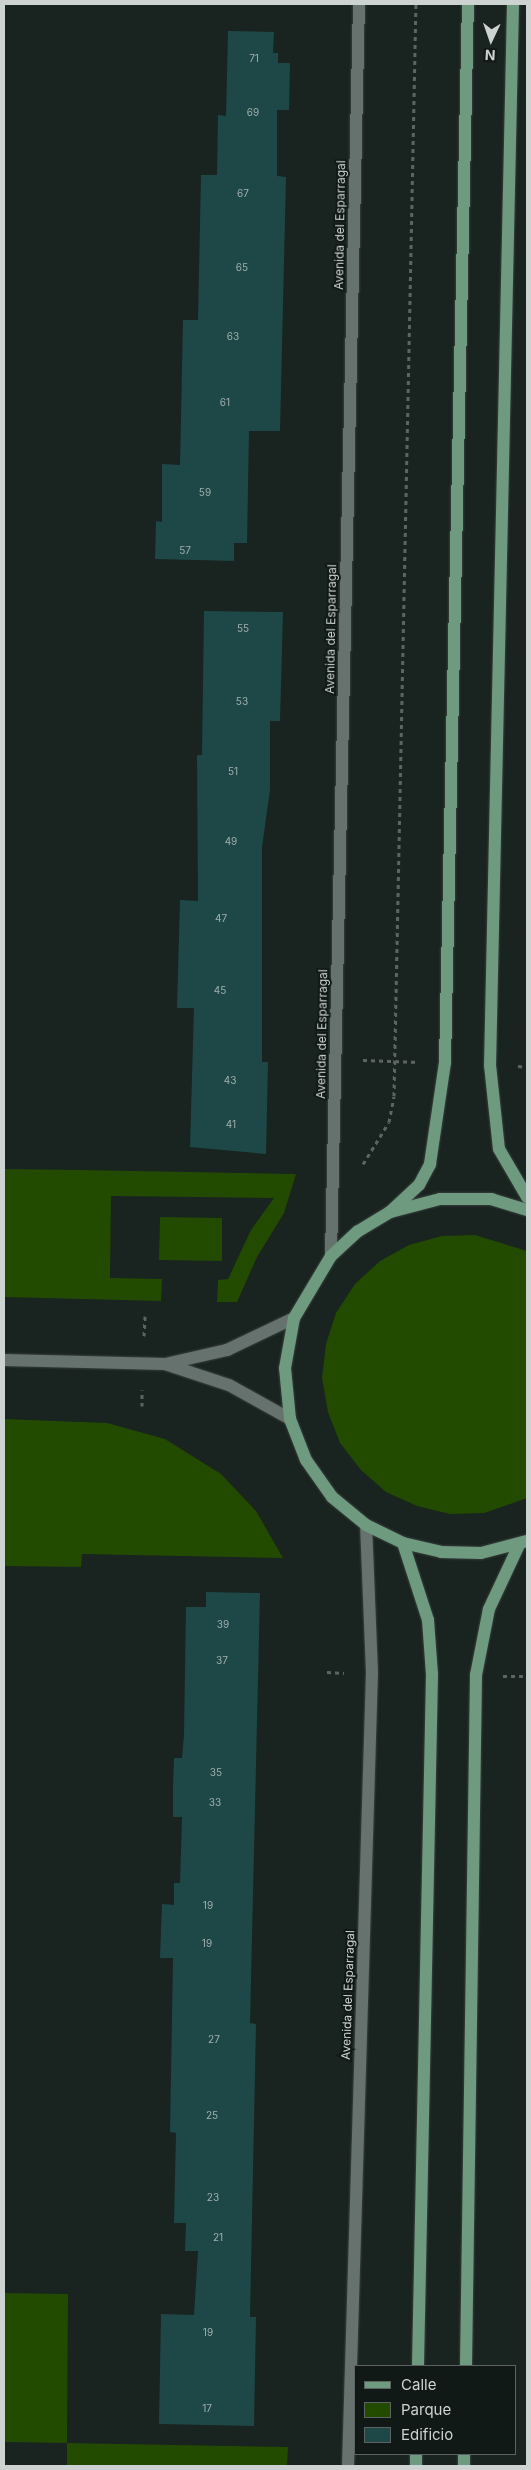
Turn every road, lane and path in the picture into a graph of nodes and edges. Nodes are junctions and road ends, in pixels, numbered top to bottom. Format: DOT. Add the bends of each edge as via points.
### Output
graph roads {
  1 [pos="359,4"];
  2 [pos="416,4"];
  3 [pos="468,4"];
  4 [pos="513,4"];
  5 [pos="363,1164"];
  6 [pos="527,1197"];
  7 [pos="527,1210"];
  8 [pos="390,1212"];
  9 [pos="331,1256"];
  10 [pos="294,1318"];
  11 [pos="4,1360"];
  12 [pos="165,1364"];
  13 [pos="290,1419"];
  14 [pos="366,1525"];
  15 [pos="403,1543"];
  16 [pos="523,1543"];
  17 [pos="418,2365"];
  18 [pos="466,2365"];
  19 [pos="348,2466"];
  1 -- 9 [label="street, Avenida del Esparragal"];
  2 -- 5 [label="path" via="394,1096 389,1122"];
  3 -- 8 [label="main road" via="445,1063 430,1164 419,1185"];
  4 -- 6 [label="main road" via="490,1065 499,1149"];
  7 -- 8 [label="main road" via="492,1199 440,1198"];
  8 -- 9 [label="main road"];
  9 -- 10 [label="main road"];
  10 -- 12 [label="street" via="226,1350"];
  10 -- 13 [label="main road" via="285,1368"];
  11 -- 12 [label="street"];
  12 -- 13 [label="street" via="229,1384"];
  13 -- 14 [label="main road" via="306,1460 332,1497"];
  14 -- 15 [label="main road"];
  14 -- 19 [label="street, Avenida del Esparragal" via="372,1673"];
  15 -- 16 [label="main road" via="441,1552 471,1553"];
  15 -- 17 [label="main road" via="428,1620 432,1674"];
  16 -- 18 [label="main road" via="489,1609 476,1675"];
}
